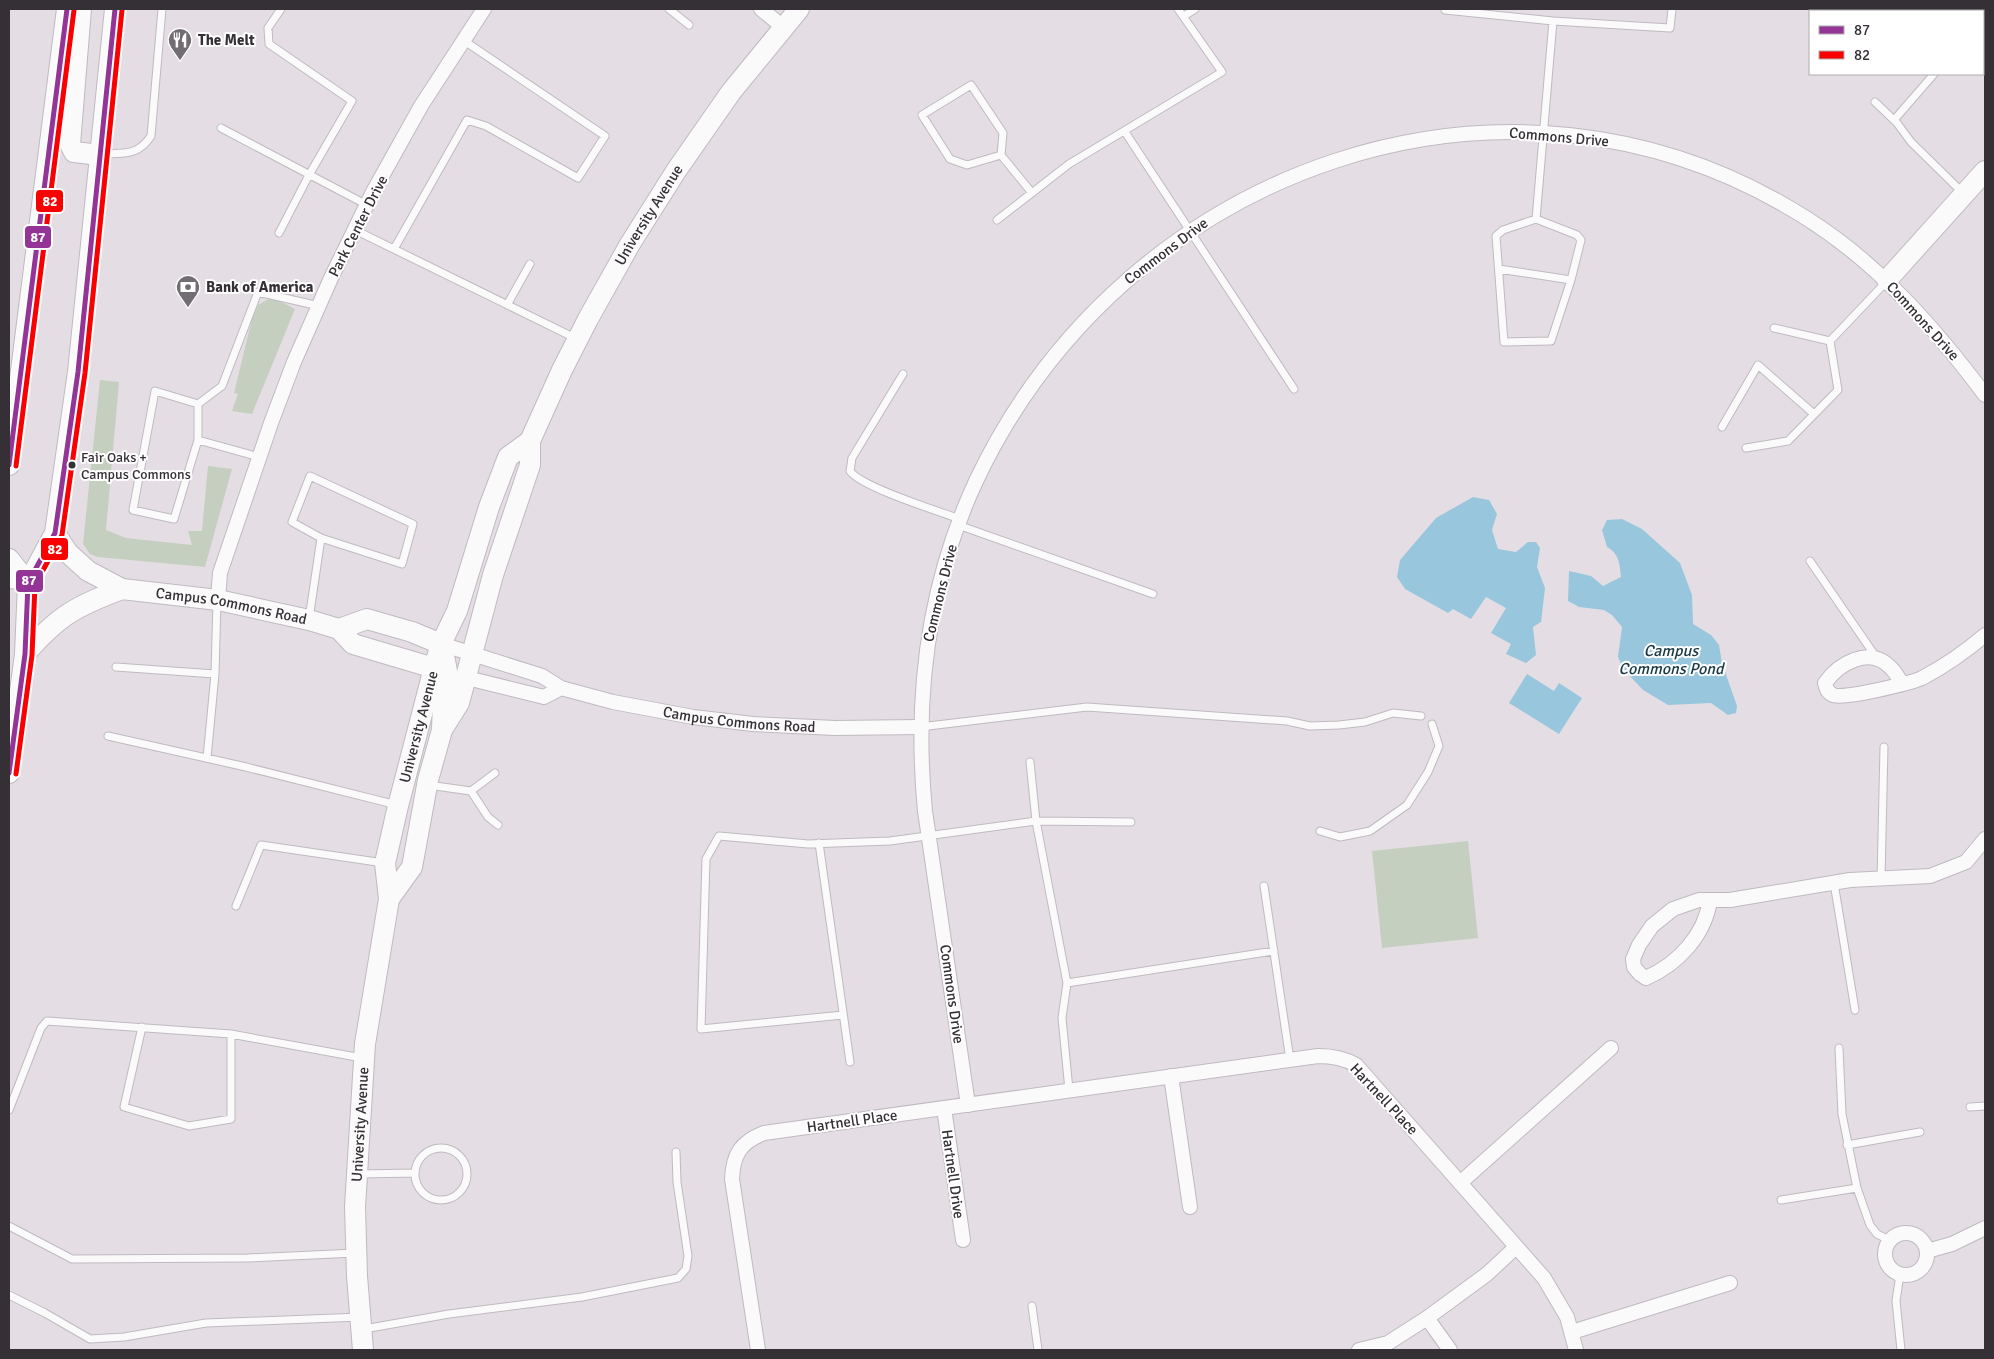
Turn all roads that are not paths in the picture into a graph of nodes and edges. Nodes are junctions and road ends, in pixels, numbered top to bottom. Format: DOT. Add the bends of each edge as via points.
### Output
graph roads {
  1 [pos="67,9"];
  2 [pos="81,9"];
  3 [pos="115,9"];
  4 [pos="162,9"];
  5 [pos="281,9"];
  6 [pos="484,9"];
  7 [pos="761,9"];
  8 [pos="799,9"];
  9 [pos="1178,9"];
  10 [pos="1195,9"];
  11 [pos="1446,9"];
  12 [pos="1672,9"];
  13 [pos="672,10"];
  14 [pos="1184,16"];
  15 [pos="1553,21"];
  16 [pos="689,25"];
  17 [pos="783,27"];
  18 [pos="463,40"];
  19 [pos="1931,75"];
  20 [pos="1875,102"];
  21 [pos="1894,120"];
  22 [pos="221,128"];
  23 [pos="1125,132"];
  24 [pos="1543,133"];
  25 [pos="100,154"];
  26 [pos="1001,155"];
  27 [pos="1985,170"];
  28 [pos="309,174"];
  29 [pos="1032,193"];
  30 [pos="1964,194"];
  31 [pos="367,205"];
  32 [pos="1536,219"];
  33 [pos="997,220"];
  34 [pos="355,230"];
  35 [pos="1189,232"];
  36 [pos="279,233"];
  37 [pos="394,250"];
  38 [pos="530,264"];
  39 [pos="1499,269"];
  40 [pos="1571,280"];
  41 [pos="1887,280"];
  42 [pos="507,305"];
  43 [pos="319,306"];
  44 [pos="1774,328"];
  45 [pos="578,340"];
  46 [pos="1830,341"];
  47 [pos="902,374"];
  48 [pos="1294,389"];
  49 [pos="1985,395"];
  50 [pos="198,404"];
  51 [pos="1814,414"];
  52 [pos="1722,427"];
  53 [pos="198,440"];
  54 [pos="530,441"];
  55 [pos="1746,448"];
  56 [pos="259,458"];
  57 [pos="9,465"];
  58 [pos="959,522"];
  59 [pos="55,533"];
  60 [pos="321,538"];
  61 [pos="9,559"];
  62 [pos="1810,561"];
  63 [pos="18,582"];
  64 [pos="122,589"];
  65 [pos="1153,594"];
  66 [pos="218,600"];
  67 [pos="309,620"];
  68 [pos="339,629"];
  69 [pos="1985,635"];
  70 [pos="442,644"];
  71 [pos="26,654"];
  72 [pos="472,654"];
  73 [pos="1877,658"];
  74 [pos="116,667"];
  75 [pos="434,668"];
  76 [pos="215,674"];
  77 [pos="467,678"];
  78 [pos="1902,684"];
  79 [pos="560,688"];
  80 [pos="1421,716"];
  81 [pos="1432,724"];
  82 [pos="920,727"];
  83 [pos="442,730"];
  84 [pos="108,736"];
  85 [pos="1884,747"];
  86 [pos="207,758"];
  87 [pos="1030,762"];
  88 [pos="9,772"];
  89 [pos="495,772"];
  90 [pos="427,785"];
  91 [pos="471,791"];
  92 [pos="398,806"];
  93 [pos="1036,822"];
  94 [pos="1131,822"];
  95 [pos="498,825"];
  96 [pos="1320,831"];
  97 [pos="929,837"];
  98 [pos="1984,841"];
  99 [pos="819,843"];
  100 [pos="385,863"];
  101 [pos="1881,879"];
  102 [pos="1834,883"];
  103 [pos="1264,886"];
  104 [pos="388,899"];
  105 [pos="1710,900"];
  106 [pos="236,906"];
  107 [pos="1274,951"];
  108 [pos="1067,983"];
  109 [pos="1854,1010"];
  110 [pos="843,1015"];
  111 [pos="142,1028"];
  112 [pos="231,1034"];
  113 [pos="1611,1048"];
  114 [pos="1839,1048"];
  115 [pos="365,1058"];
  116 [pos="1290,1060"];
  117 [pos="850,1062"];
  118 [pos="1171,1076"];
  119 [pos="1069,1090"];
  120 [pos="968,1105"];
  121 [pos="1985,1106"];
  122 [pos="1970,1107"];
  123 [pos="944,1108"];
  124 [pos="9,1110"];
  125 [pos="1920,1132"];
  126 [pos="1847,1145"];
  127 [pos="676,1152"];
  128 [pos="415,1173"];
  129 [pos="357,1174"];
  130 [pos="1460,1183"];
  131 [pos="1857,1188"];
  132 [pos="1781,1200"];
  133 [pos="1190,1207"];
  134 [pos="9,1226"];
  135 [pos="1985,1228"];
  136 [pos="963,1240"];
  137 [pos="1888,1240"];
  138 [pos="1516,1247"];
  139 [pos="1927,1251"];
  140 [pos="356,1253"];
  141 [pos="1900,1274"];
  142 [pos="1730,1282"];
  143 [pos="9,1295"];
  144 [pos="1032,1306"];
  145 [pos="1427,1318"];
  146 [pos="361,1324"];
  147 [pos="1572,1332"];
  148 [pos="363,1350"];
  149 [pos="758,1350"];
  150 [pos="1038,1350"];
  151 [pos="1359,1350"];
  152 [pos="1450,1350"];
  153 [pos="1576,1350"];
  154 [pos="1901,1350"];
  1 -- 57 [label="street"];
  2 -- 25 [label="street" via="70,144 74,152"];
  3 -- 25 [label="street"];
  4 -- 25 [label="lane" via="151,136 134,152"];
  5 -- 28 [label="lane" via="268,28 269,44 352,101"];
  6 -- 18 [label="street, Park Center Drive"];
  7 -- 17 [label="street"];
  8 -- 17 [label="street, University Avenue"];
  9 -- 14 [label="lane"];
  10 -- 14 [label="lane"];
  11 -- 15 [label="lane"];
  12 -- 15 [label="lane" via="1670,28"];
  13 -- 16 [label="lane"];
  14 -- 23 [label="lane" via="1222,72"];
  15 -- 24 [label="lane"];
  17 -- 45 [label="street, University Avenue" via="731,92 676,171 630,244"];
  18 -- 31 [label="street, Park Center Drive" via="421,106"];
  18 -- 37 [label="lane" via="604,136 578,178 486,126 467,120"];
  19 -- 21 [label="lane"];
  20 -- 21 [label="lane"];
  21 -- 30 [label="lane" via="1911,142"];
  22 -- 28 [label="lane"];
  23 -- 29 [label="lane" via="1070,164"];
  23 -- 35 [label="lane"];
  24 -- 32 [label="lane"];
  24 -- 35 [label="street, Commons Drive" via="1455,134 1379,147 1288,178"];
  24 -- 41 [label="street, Commons Drive" via="1609,141 1666,154 1756,189 1806,218"];
  25 -- 59 [label="street" via="78,372"];
  26 -- 26 [label="lane" via="1003,133 971,85 922,115 950,159 967,165"];
  26 -- 29 [label="lane"];
  27 -- 30 [label="street"];
  28 -- 31 [label="lane"];
  28 -- 36 [label="lane"];
  29 -- 33 [label="lane"];
  30 -- 41 [label="street"];
  31 -- 34 [label="street, Park Center Drive"];
  32 -- 39 [label="lane" via="1503,230 1496,236"];
  32 -- 40 [label="lane" via="1577,234 1581,240"];
  34 -- 37 [label="lane"];
  34 -- 43 [label="street, Park Center Drive"];
  35 -- 48 [label="lane"];
  35 -- 58 [label="street, Commons Drive" via="1112,293 1054,355 995,443"];
  37 -- 42 [label="lane"];
  38 -- 42 [label="lane"];
  39 -- 40 [label="lane"];
  39 -- 40 [label="lane" via="1504,342 1551,341"];
  41 -- 46 [label="lane"];
  41 -- 49 [label="street, Commons Drive" via="1948,346"];
  42 -- 45 [label="lane"];
  43 -- 50 [label="lane" via="258,292 222,386"];
  43 -- 56 [label="street, Park Center Drive" via="294,362"];
  44 -- 46 [label="lane"];
  45 -- 54 [label="street, University Avenue"];
  46 -- 51 [label="lane" via="1838,390"];
  47 -- 58 [label="lane" via="852,458 850,471 854,477"];
  50 -- 53 [label="lane"];
  50 -- 53 [label="lane" via="155,391 133,510 174,519"];
  51 -- 52 [label="lane" via="1758,365"];
  51 -- 55 [label="lane" via="1788,441"];
  53 -- 56 [label="lane"];
  54 -- 70 [label="street, University Avenue" via="508,457 457,611"];
  54 -- 72 [label="street, University Avenue" via="530,465 493,574"];
  56 -- 66 [label="street, Park Center Drive" via="220,573"];
  58 -- 65 [label="lane"];
  58 -- 82 [label="street, Commons Drive" via="931,621 924,663"];
  59 -- 63 [label="street"];
  59 -- 64 [label="street" via="68,553 88,571"];
  60 -- 60 [label="lane" via="292,522 310,476 413,524 402,564"];
  60 -- 67 [label="lane"];
  61 -- 63 [label="street"];
  62 -- 73 [label="lane"];
  63 -- 71 [label="street"];
  64 -- 66 [label="street, Campus Commons Road"];
  64 -- 71 [label="street" via="66,614"];
  66 -- 67 [label="street, Campus Commons Road"];
  66 -- 76 [label="lane"];
  67 -- 68 [label="street, Campus Commons Road"];
  68 -- 70 [label="street, Campus Commons Road" via="367,619"];
  68 -- 75 [label="street, Campus Commons Road" via="353,644"];
  69 -- 78 [label="street" via="1961,656 1920,679"];
  70 -- 72 [label="street, Campus Commons Road"];
  70 -- 75 [label="street, University Avenue"];
  70 -- 77 [label="street, University Avenue"];
  70 -- 83 [label="street, University Avenue" via="447,682"];
  71 -- 88 [label="street"];
  72 -- 77 [label="street, University Avenue"];
  72 -- 79 [label="street, Campus Commons Road" via="542,676"];
  73 -- 78 [label="street" via="1890,666"];
  73 -- 78 [label="street" via="1865,656 1850,661 1830,676 1827,690 1839,697"];
  74 -- 76 [label="lane"];
  75 -- 92 [label="street, University Avenue"];
  76 -- 86 [label="lane"];
  77 -- 79 [label="street" via="544,697"];
  77 -- 83 [label="street, University Avenue" via="459,703"];
  79 -- 82 [label="street, Campus Commons Road" via="621,704 754,724 835,728"];
  80 -- 82 [label="lane" via="1393,713 1365,722 1310,726 1287,721 1087,707"];
  81 -- 96 [label="lane" via="1439,746 1428,772 1407,805 1370,831 1340,837"];
  82 -- 97 [label="street, Commons Drive"];
  83 -- 90 [label="street, University Avenue"];
  84 -- 86 [label="lane"];
  85 -- 101 [label="lane"];
  86 -- 92 [label="lane"];
  87 -- 93 [label="lane"];
  89 -- 91 [label="lane"];
  90 -- 91 [label="lane"];
  90 -- 104 [label="street, University Avenue" via="412,867"];
  91 -- 95 [label="lane"];
  92 -- 100 [label="street, University Avenue"];
  93 -- 94 [label="lane"];
  93 -- 97 [label="lane"];
  93 -- 108 [label="lane"];
  97 -- 99 [label="lane"];
  97 -- 120 [label="street, Commons Drive"];
  98 -- 101 [label="street" via="1966,862 1930,876"];
  99 -- 110 [label="lane"];
  99 -- 110 [label="lane" via="718,836 706,859 701,1029"];
  100 -- 104 [label="street, University Avenue"];
  100 -- 106 [label="lane" via="261,845"];
  101 -- 102 [label="street"];
  102 -- 105 [label="street" via="1730,900"];
  102 -- 109 [label="lane"];
  103 -- 107 [label="lane"];
  104 -- 115 [label="street, University Avenue"];
  105 -- 105 [label="street" via="1699,900 1673,909 1652,926 1633,959 1640,974 1646,978 1659,973 1683,955 1702,927"];
  107 -- 108 [label="lane"];
  107 -- 116 [label="lane"];
  108 -- 119 [label="lane" via="1062,1018"];
  110 -- 117 [label="lane"];
  111 -- 112 [label="lane"];
  111 -- 112 [label="lane" via="124,1107 189,1126 231,1119"];
  111 -- 124 [label="lane" via="47,1021 41,1028"];
  112 -- 115 [label="lane"];
  113 -- 130 [label="street"];
  114 -- 126 [label="lane"];
  115 -- 129 [label="street, University Avenue"];
  116 -- 118 [label="street, Hartnell Place"];
  116 -- 130 [label="street, Hartnell Place" via="1332,1056 1356,1065"];
  118 -- 119 [label="street, Hartnell Place"];
  118 -- 133 [label="street"];
  119 -- 120 [label="street, Hartnell Place"];
  120 -- 123 [label="street, Hartnell Place"];
  121 -- 122 [label="lane"];
  123 -- 136 [label="street, Hartnell Drive"];
  123 -- 149 [label="street, Hartnell Place" via="764,1133 743,1145 736,1157 732,1178"];
  125 -- 126 [label="lane"];
  126 -- 131 [label="lane"];
  127 -- 146 [label="lane" via="688,1256 686,1269 678,1278 582,1297"];
  128 -- 128 [label="lane" via="416,1183 422,1192 440,1200 451,1199 460,1193 468,1175 461,1156 443,1147 423,1154"];
  128 -- 129 [label="lane"];
  129 -- 140 [label="street, University Avenue"];
  130 -- 138 [label="street, Hartnell Place"];
  131 -- 132 [label="lane"];
  131 -- 137 [label="lane" via="1870,1224 1877,1234"];
  134 -- 140 [label="lane" via="72,1259 248,1258"];
  135 -- 139 [label="street" via="1952,1244"];
  137 -- 139 [label="street" via="1903,1232 1911,1233 1919,1236"];
  137 -- 141 [label="street" via="1884,1256 1892,1271"];
  138 -- 145 [label="street" via="1487,1274"];
  138 -- 147 [label="street, Hartnell Place" via="1544,1278"];
  139 -- 141 [label="street" via="1923,1267 1908,1275"];
  140 -- 146 [label="street, University Avenue"];
  141 -- 154 [label="lane" via="1896,1301"];
  142 -- 147 [label="street"];
  143 -- 146 [label="lane" via="90,1340 206,1323"];
  144 -- 150 [label="lane"];
  145 -- 151 [label="street" via="1388,1343"];
  145 -- 152 [label="street"];
  146 -- 148 [label="street, University Avenue"];
  147 -- 153 [label="street, Hartnell Place"];
}
